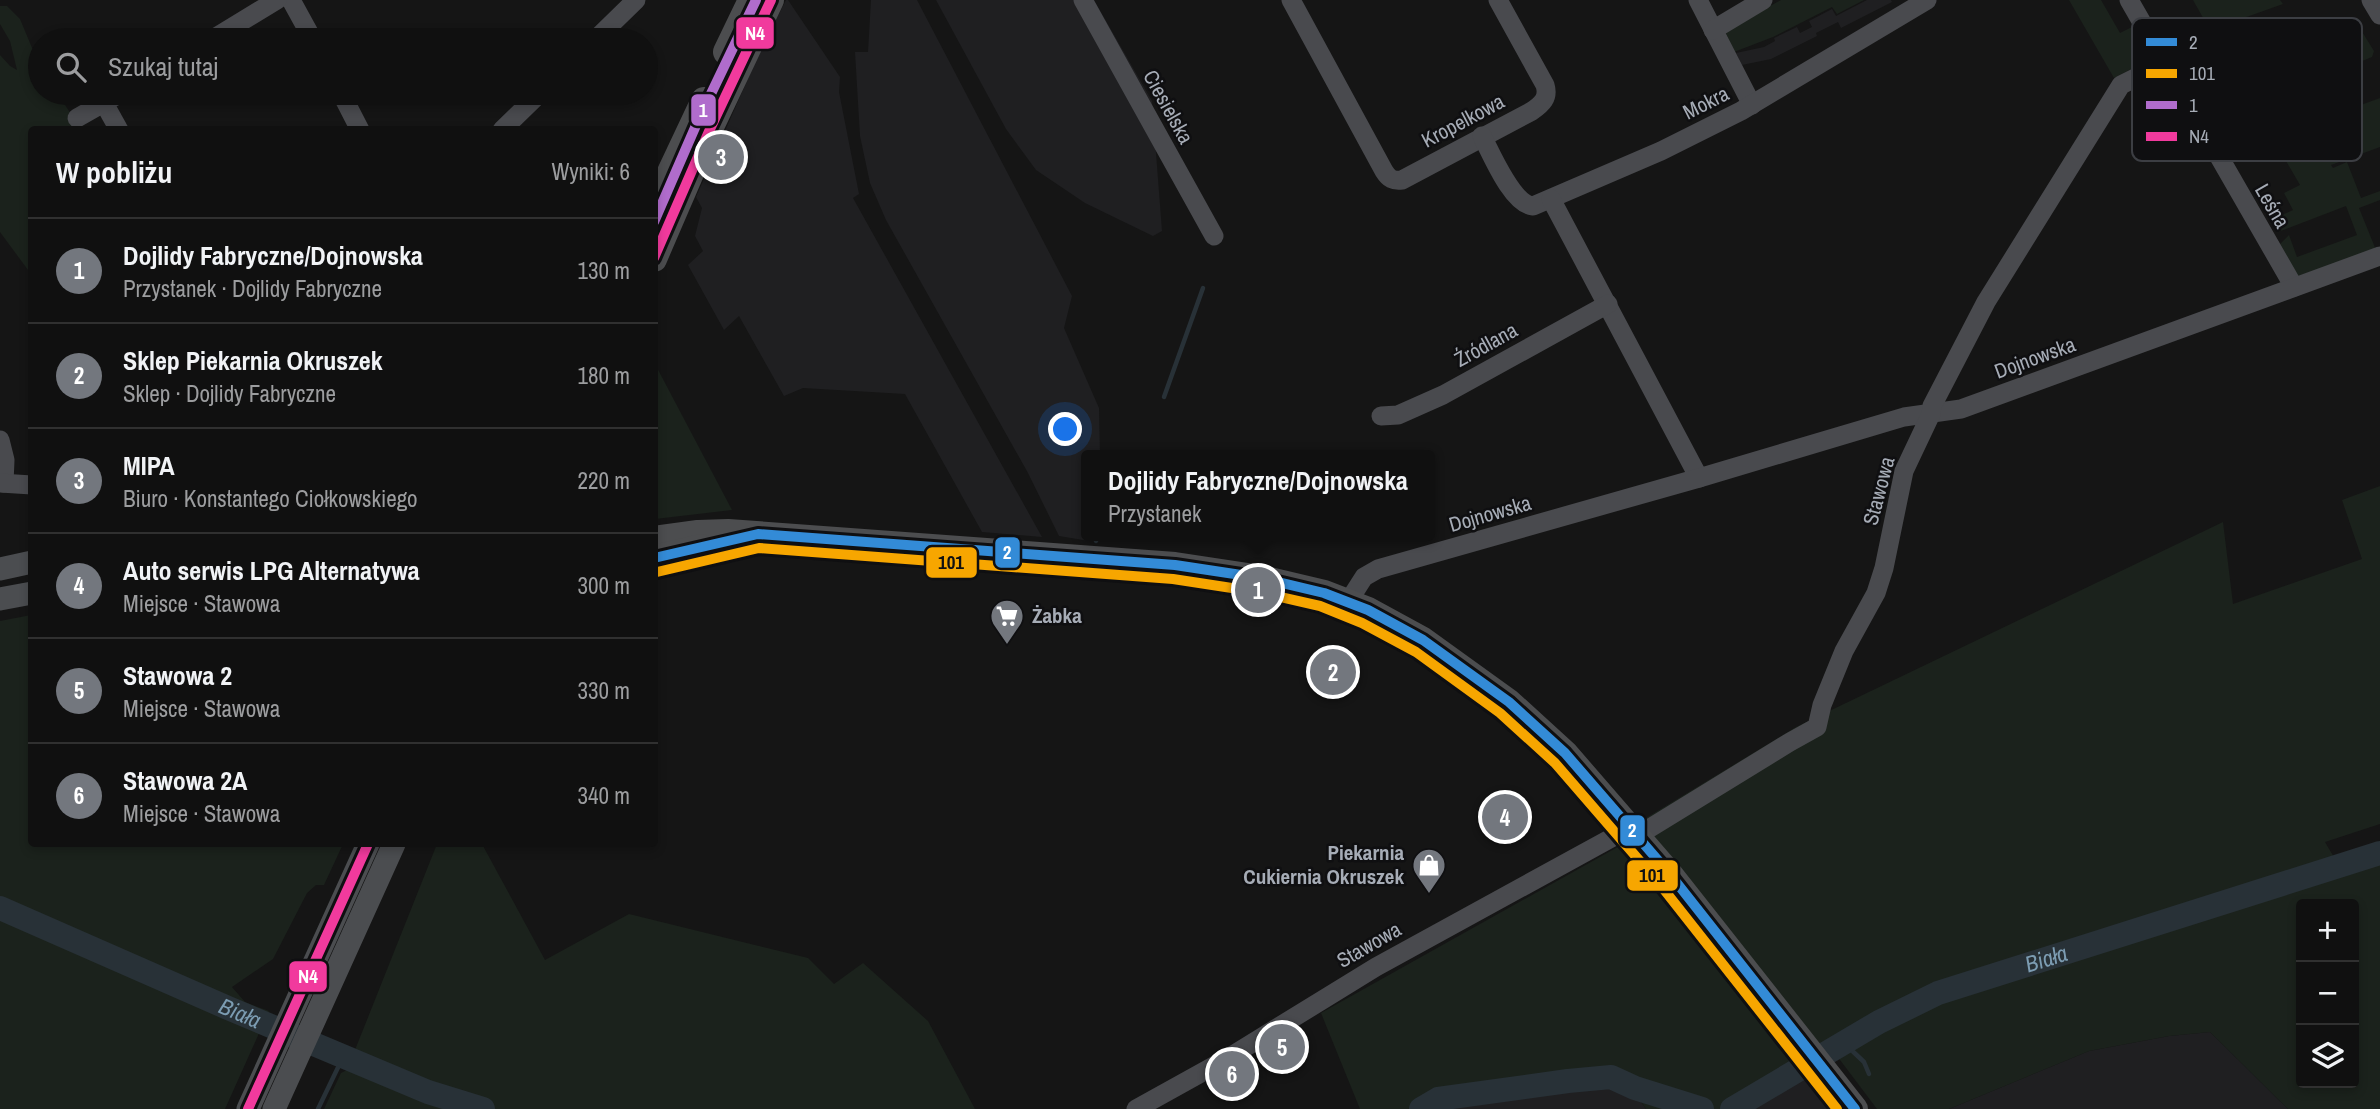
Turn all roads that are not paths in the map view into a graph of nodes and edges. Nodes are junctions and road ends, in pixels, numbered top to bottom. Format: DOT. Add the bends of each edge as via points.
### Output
graph roads {
  1 [pos="277,0"];
  2 [pos="291,0"];
  3 [pos="636,0"];
  4 [pos="751,0"];
  5 [pos="771,0"];
  6 [pos="1083,0"];
  7 [pos="1291,0"];
  8 [pos="1498,0"];
  9 [pos="1698,0"];
  10 [pos="1763,0"];
  11 [pos="1927,0"];
  12 [pos="2129,0"];
  13 [pos="2371,0"];
  14 [pos="2380,15"];
  15 [pos="2139,18"];
  16 [pos="231,28"];
  17 [pos="306,28"];
  18 [pos="607,28"];
  19 [pos="1713,30"];
  20 [pos="2132,80"];
  21 [pos="95,105"];
  22 [pos="111,105"];
  23 [pos="347,105"];
  24 [pos="528,105"];
  25 [pos="1752,105"];
  26 [pos="77,118"];
  27 [pos="118,126"];
  28 [pos="358,126"];
  29 [pos="506,126"];
  30 [pos="1482,136"];
  31 [pos="2221,161"];
  32 [pos="658,198"];
  33 [pos="1551,199"];
  34 [pos="1214,236"];
  35 [pos="658,250"];
  36 [pos="2380,256"];
  37 [pos="2294,288"];
  38 [pos="1608,304"];
  39 [pos="1931,414"];
  40 [pos="1381,416"];
  41 [pos="0,440"];
  42 [pos="1699,478"];
  43 [pos="2,483"];
  44 [pos="28,485"];
  45 [pos="758,534"];
  46 [pos="658,538"];
  47 [pos="658,557"];
  48 [pos="28,563"];
  49 [pos="0,569"];
  50 [pos="28,594"];
  51 [pos="0,599"];
  52 [pos="1348,602"];
  53 [pos="1632,830"];
  54 [pos="367,847"];
  55 [pos="393,847"];
  56 [pos="248,1109"];
  57 [pos="274,1109"];
  58 [pos="1136,1109"];
  59 [pos="1855,1109"];
  1 -- 16 [label="street"];
  2 -- 17 [label="street"];
  3 -- 18 [label="street"];
  4 -- 32 [label="highway"];
  5 -- 35 [label="highway"];
  6 -- 34 [label="street, Ciesielska"];
  7 -- 30 [label="street, Kropelkowa" via="1387,176 1402,180"];
  8 -- 30 [label="street, Kropelkowa" via="1545,85 1546,97 1538,107"];
  9 -- 19 [label="street"];
  10 -- 19 [label="street"];
  11 -- 25 [label="street, Mokra"];
  12 -- 15 [label="street, Leśna"];
  13 -- 14 [label="street"];
  19 -- 25 [label="street"];
  20 -- 39 [label="street, Stawowa" via="2121,85 1986,302"];
  21 -- 26 [label="street"];
  22 -- 27 [label="street"];
  23 -- 28 [label="street"];
  24 -- 29 [label="street"];
  25 -- 33 [label="street, Mokra"];
  30 -- 33 [label="street, Mokra" via="1516,197 1533,206"];
  31 -- 37 [label="street, Leśna"];
  33 -- 38 [label="street"];
  36 -- 37 [label="street, Dojnowska"];
  37 -- 39 [label="street, Dojnowska" via="1961,409"];
  38 -- 40 [label="street, Źródlana" via="1443,395 1398,415"];
  38 -- 42 [label="street"];
  39 -- 42 [label="street, Dojnowska" via="1904,417"];
  39 -- 53 [label="street, Stawowa" via="1904,471 1876,593 1844,651 1817,727"];
  41 -- 43 [label="street" via="5,460"];
  42 -- 52 [label="street, Dojnowska" via="1378,569 1364,577"];
  43 -- 44 [label="street"];
  45 -- 46 [label="highway" via="698,533"];
  45 -- 47 [label="highway"];
  45 -- 52 [label="highway" via="1175,565 1241,574"];
  48 -- 49 [label="main road"];
  50 -- 51 [label="main road"];
  52 -- 53 [label="highway" via="1409,631 1509,702 1564,753"];
  53 -- 58 [label="street, Stawowa" via="1376,967"];
  53 -- 59 [label="highway"];
  54 -- 56 [label="main road"];
  55 -- 57 [label="main road"];
}
